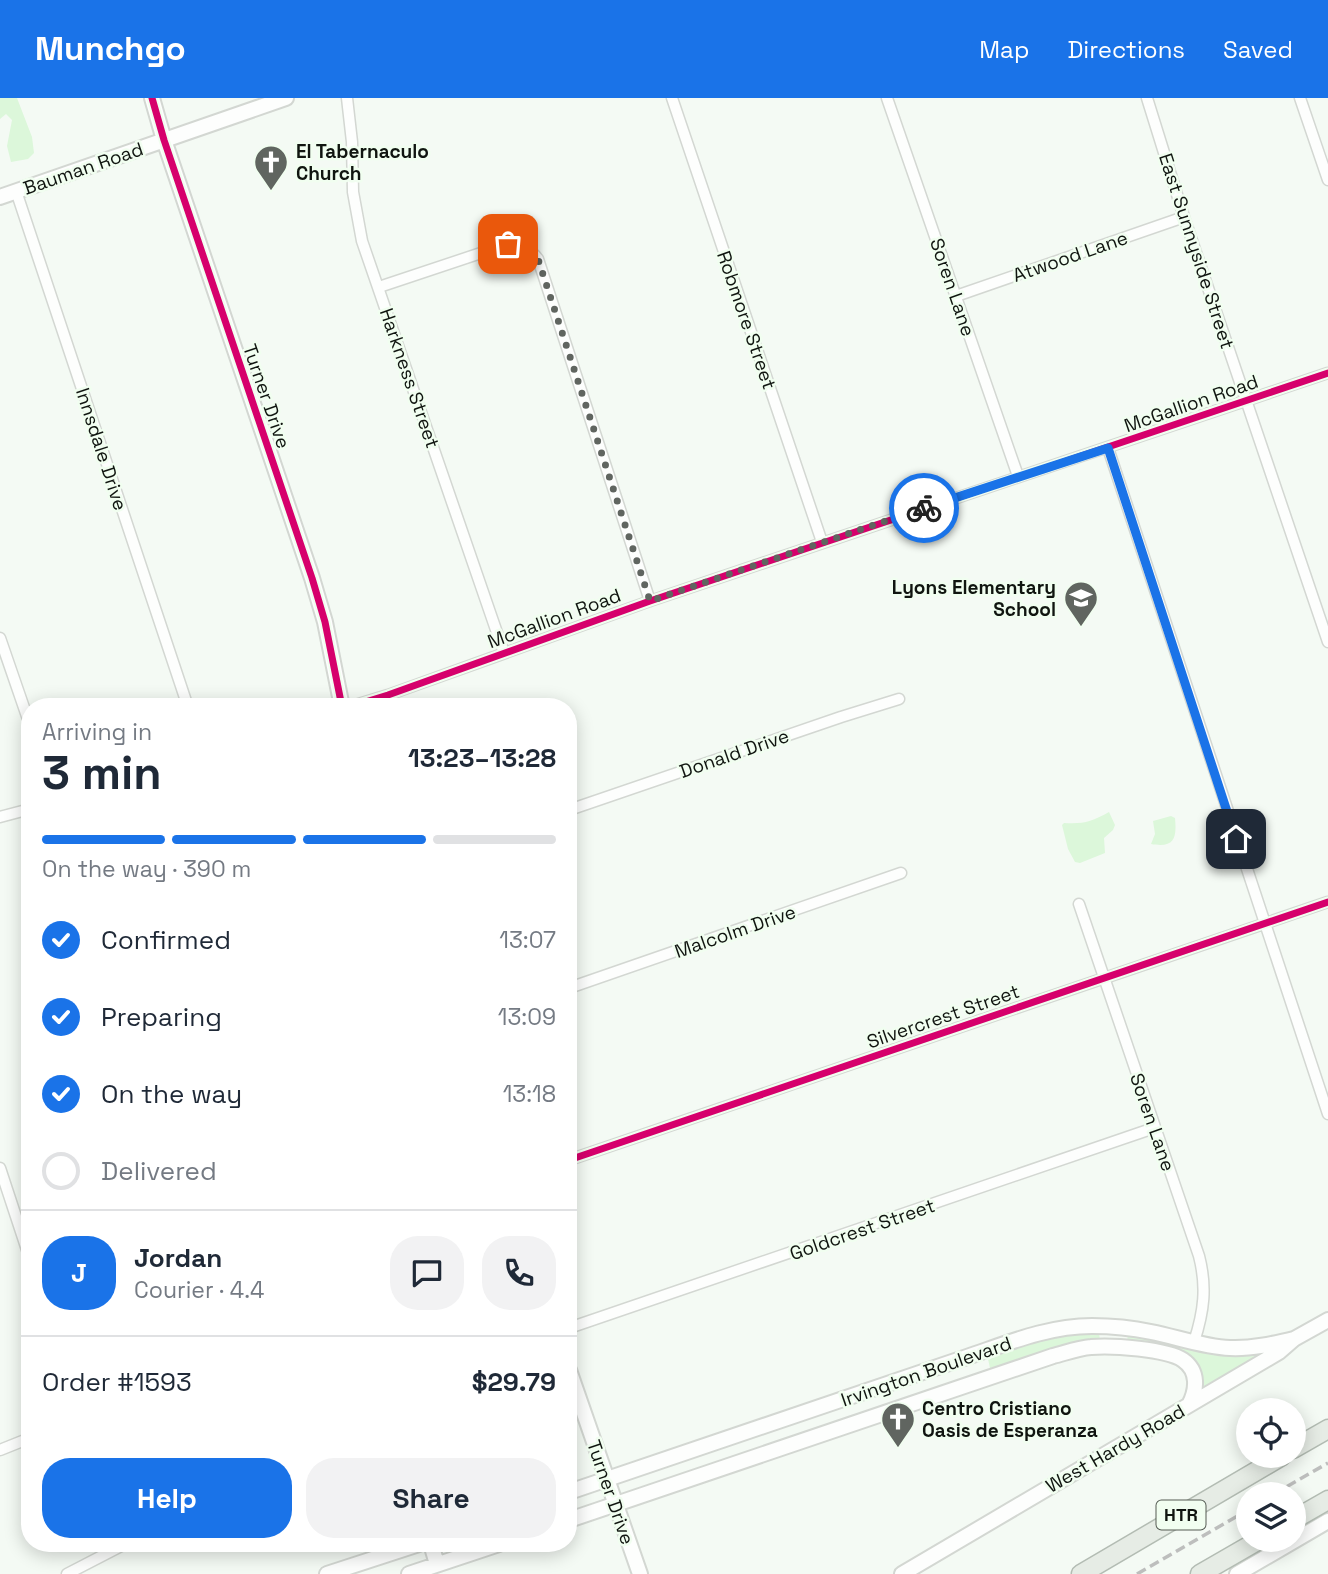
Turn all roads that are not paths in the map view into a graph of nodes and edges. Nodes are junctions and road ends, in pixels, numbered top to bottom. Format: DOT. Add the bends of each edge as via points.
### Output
graph roads {
  1 [pos="152,98"];
  2 [pos="286,98"];
  3 [pos="347,98"];
  4 [pos="672,98"];
  5 [pos="887,98"];
  6 [pos="1147,98"];
  7 [pos="1300,98"];
  8 [pos="164,140"];
  9 [pos="1328,180"];
  10 [pos="16,191"];
  11 [pos="0,197"];
  12 [pos="1184,217"];
  13 [pos="379,287"];
  14 [pos="956,296"];
  15 [pos="1328,373"];
  16 [pos="1247,401"];
  17 [pos="1108,448"];
  18 [pos="1018,476"];
  19 [pos="822,542"];
  20 [pos="650,601"];
  21 [pos="0,638"];
  22 [pos="1328,642"];
  23 [pos="504,653"];
  24 [pos="185,698"];
  25 [pos="340,698"];
  26 [pos="378,698"];
  27 [pos="21,699"];
  28 [pos="899,699"];
  29 [pos="577,807"];
  30 [pos="21,811"];
  31 [pos="0,817"];
  32 [pos="901,873"];
  33 [pos="1328,902"];
  34 [pos="1079,904"];
  35 [pos="1265,923"];
  36 [pos="1104,977"];
  37 [pos="577,985"];
  38 [pos="1328,1114"];
  39 [pos="1154,1128"];
  40 [pos="577,1157"];
  41 [pos="0,1168"];
  42 [pos="21,1232"];
  43 [pos="1328,1320"];
  44 [pos="577,1325"];
  45 [pos="1111,1327"];
  46 [pos="1294,1339"];
  47 [pos="1194,1342"];
  48 [pos="1109,1346"];
  49 [pos="967,1357"];
  50 [pos="976,1381"];
  51 [pos="577,1402"];
  52 [pos="1189,1405"];
  53 [pos="1328,1429"];
  54 [pos="740,1434"];
  55 [pos="21,1442"];
  56 [pos="1306,1442"];
  57 [pos="0,1450"];
  58 [pos="750,1457"];
  59 [pos="1262,1468"];
  60 [pos="606,1479"];
  61 [pos="577,1489"];
  62 [pos="1328,1500"];
  63 [pos="615,1504"];
  64 [pos="1306,1513"];
  65 [pos="577,1517"];
  66 [pos="1328,1521"];
  67 [pos="110,1552"];
  68 [pos="394,1552"];
  69 [pos="433,1552"];
  70 [pos="474,1552"];
  71 [pos="1238,1552"];
  72 [pos="437,1564"];
  73 [pos="1243,1572"];
  74 [pos="67,1574"];
  75 [pos="327,1574"];
  76 [pos="409,1574"];
  77 [pos="640,1574"];
  78 [pos="902,1574"];
  79 [pos="1081,1574"];
  80 [pos="1200,1574"];
  1 -- 8 [label="main road, Turner Drive"];
  2 -- 8 [label="main road, Bauman Road"];
  3 -- 13 [label="street, Harkness Street" via="357,218"];
  4 -- 19 [label="street, Robmore Street"];
  5 -- 14 [label="street, Soren Lane"];
  6 -- 12 [label="street, East Sunnyside Street"];
  7 -- 9 [label="street"];
  8 -- 10 [label="main road, Bauman Road"];
  8 -- 25 [label="main road, Turner Drive" via="312,578"];
  10 -- 11 [label="main road, Bauman Road"];
  10 -- 24 [label="street, Innsdale Drive"];
  12 -- 14 [label="street, Atwood Lane"];
  12 -- 16 [label="street, East Sunnyside Street"];
  13 -- 20 [label="street" via="508,244 521,245 535,255"];
  13 -- 23 [label="street, Harkness Street"];
  14 -- 18 [label="street, Soren Lane"];
  15 -- 16 [label="street, McGallion Road"];
  16 -- 17 [label="street, McGallion Road"];
  16 -- 22 [label="street, East Sunnyside Street"];
  17 -- 18 [label="street, McGallion Road"];
  17 -- 35 [label="street"];
  18 -- 19 [label="street, McGallion Road"];
  19 -- 20 [label="street, McGallion Road"];
  20 -- 23 [label="street, McGallion Road"];
  21 -- 27 [label="street"];
  23 -- 26 [label="street, McGallion Road"];
  28 -- 29 [label="street, Donald Drive"];
  30 -- 31 [label="street"];
  32 -- 37 [label="street, Malcolm Drive"];
  33 -- 35 [label="street, Silvercrest Street"];
  34 -- 36 [label="street, Soren Lane"];
  35 -- 36 [label="street, Silvercrest Street"];
  35 -- 38 [label="street"];
  36 -- 39 [label="street, Soren Lane"];
  36 -- 40 [label="street, Silvercrest Street"];
  39 -- 44 [label="street, Goldcrest Street"];
  39 -- 47 [label="street, Soren Lane" via="1203,1273 1202,1316"];
  41 -- 42 [label="street"];
  43 -- 46 [label="main road, West Hardy Road"];
  45 -- 47 [label="main road, Irvington Boulevard"];
  45 -- 48 [label="main road"];
  45 -- 49 [label="main road, Irvington Boulevard" via="1068,1327 1032,1334"];
  46 -- 47 [label="main road, Irvington Boulevard" via="1248,1348"];
  46 -- 52 [label="main road, West Hardy Road"];
  48 -- 50 [label="main road, Irvington Boulevard" via="1087,1347"];
  48 -- 52 [label="main road, Irvington Boulevard" via="1155,1351 1183,1360 1196,1381"];
  49 -- 50 [label="main road"];
  49 -- 54 [label="main road, Irvington Boulevard"];
  50 -- 58 [label="main road, Irvington Boulevard"];
  51 -- 60 [label="main road, Turner Drive"];
  52 -- 78 [label="main road, West Hardy Road"];
  53 -- 56 [label="highway"];
  54 -- 58 [label="main road"];
  54 -- 60 [label="main road, Irvington Boulevard"];
  55 -- 57 [label="street"];
  58 -- 63 [label="main road, Irvington Boulevard"];
  59 -- 79 [label="highway, HTR"];
  60 -- 61 [label="main road, Irvington Boulevard"];
  60 -- 63 [label="main road, Turner Drive"];
  62 -- 64 [label="highway"];
  63 -- 65 [label="main road, Irvington Boulevard"];
  63 -- 77 [label="main road, Turner Drive"];
  66 -- 73 [label="main road"];
  67 -- 74 [label="street"];
  68 -- 75 [label="main road"];
  69 -- 72 [label="main road"];
  70 -- 72 [label="main road"];
  71 -- 80 [label="highway"];
  72 -- 76 [label="main road"];
}
